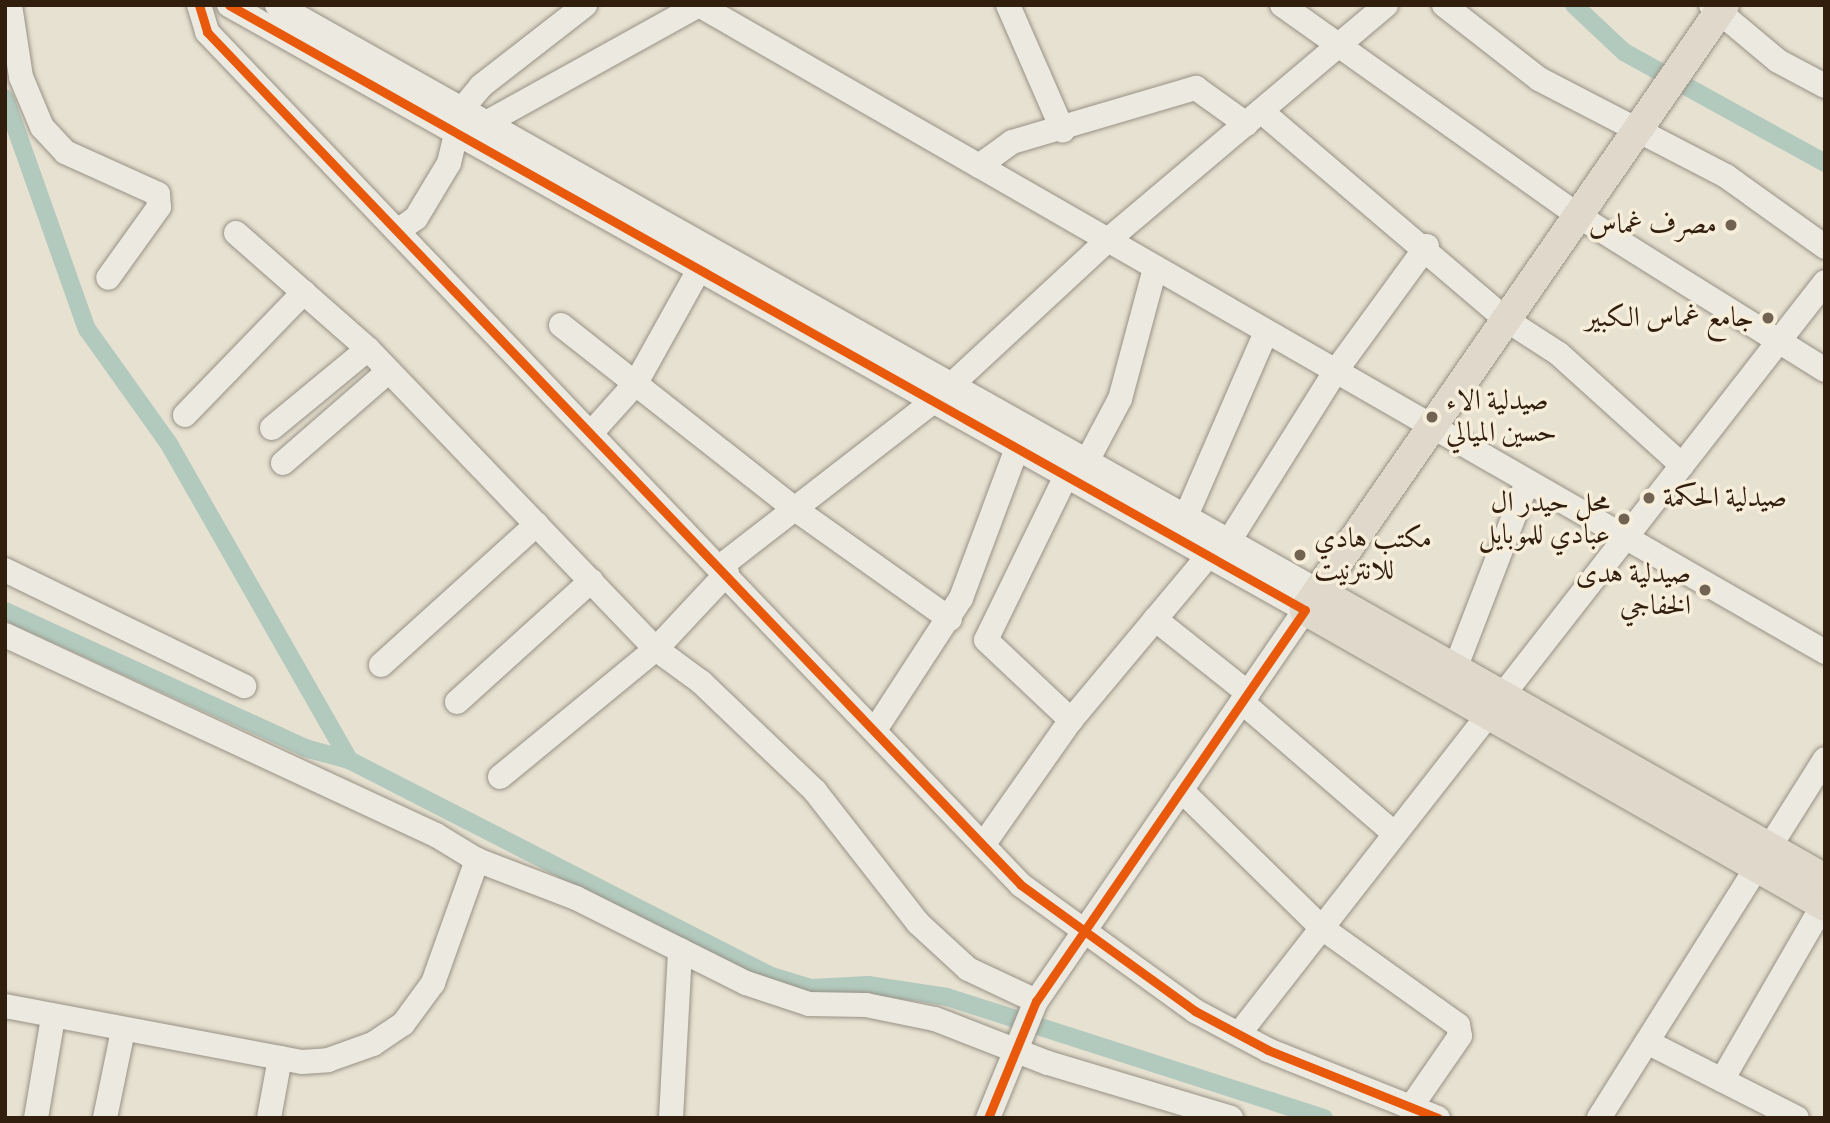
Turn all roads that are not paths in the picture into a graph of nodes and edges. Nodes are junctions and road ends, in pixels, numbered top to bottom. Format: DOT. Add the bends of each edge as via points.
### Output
graph roads {
  1 [pos="10,5"];
  2 [pos="199,5"];
  3 [pos="229,5"];
  4 [pos="277,5"];
  5 [pos="585,5"];
  6 [pos="699,5"];
  7 [pos="1008,5"];
  8 [pos="1282,5"];
  9 [pos="1386,5"];
  10 [pos="1444,5"];
  11 [pos="734,13"];
  12 [pos="1714,15"];
  13 [pos="1336,48"];
  14 [pos="1825,86"];
  15 [pos="462,109"];
  16 [pos="1254,117"];
  17 [pos="1642,120"];
  18 [pos="486,123"];
  19 [pos="1063,131"];
  20 [pos="459,135"];
  21 [pos="979,166"];
  22 [pos="1577,215"];
  23 [pos="398,231"];
  24 [pos="236,233"];
  25 [pos="1108,240"];
  26 [pos="1427,246"];
  27 [pos="1825,247"];
  28 [pos="1155,268"];
  29 [pos="699,270"];
  30 [pos="108,278"];
  31 [pos="1825,282"];
  32 [pos="304,292"];
  33 [pos="1505,318"];
  34 [pos="561,325"];
  35 [pos="1266,332"];
  36 [pos="1777,342"];
  37 [pos="368,349"];
  38 [pos="1825,370"];
  39 [pos="389,371"];
  40 [pos="1335,372"];
  41 [pos="636,383"];
  42 [pos="952,385"];
  43 [pos="934,401"];
  44 [pos="185,415"];
  45 [pos="1430,427"];
  46 [pos="272,428"];
  47 [pos="592,432"];
  48 [pos="1017,448"];
  49 [pos="1087,461"];
  50 [pos="283,463"];
  51 [pos="1682,466"];
  52 [pos="1066,476"];
  53 [pos="1527,482"];
  54 [pos="795,509"];
  55 [pos="1186,516"];
  56 [pos="537,524"];
  57 [pos="1625,539"];
  58 [pos="1229,541"];
  59 [pos="1208,556"];
  60 [pos="5,570"];
  61 [pos="724,570"];
  62 [pos="591,580"];
  63 [pos="1311,600"];
  64 [pos="950,619"];
  65 [pos="1155,619"];
  66 [pos="5,635"];
  67 [pos="656,649"];
  68 [pos="1825,652"];
  69 [pos="381,665"];
  70 [pos="1455,669"];
  71 [pos="244,686"];
  72 [pos="1245,697"];
  73 [pos="457,702"];
  74 [pos="1495,706"];
  75 [pos="1071,720"];
  76 [pos="875,730"];
  77 [pos="1825,758"];
  78 [pos="500,777"];
  79 [pos="1181,790"];
  80 [pos="1395,834"];
  81 [pos="983,845"];
  82 [pos="1764,858"];
  83 [pos="477,860"];
  84 [pos="1824,896"];
  85 [pos="1322,928"];
  86 [pos="1082,934"];
  87 [pos="680,950"];
  88 [pos="1036,1001"];
  89 [pos="5,1006"];
  90 [pos="53,1017"];
  91 [pos="122,1030"];
  92 [pos="1239,1034"];
  93 [pos="1014,1041"];
  94 [pos="1647,1042"];
  95 [pos="279,1058"];
  96 [pos="1722,1080"];
  97 [pos="1411,1107"];
  98 [pos="36,1118"];
  99 [pos="105,1118"];
  100 [pos="268,1118"];
  101 [pos="671,1118"];
  102 [pos="988,1118"];
  103 [pos="1231,1118"];
  104 [pos="1438,1118"];
  105 [pos="1599,1118"];
  106 [pos="1797,1118"];
  1 -- 30 [label="street" via="21,76 42,127 65,152 158,194 159,207"];
  2 -- 23 [label="street" via="207,32"];
  3 -- 20 [label="street"];
  4 -- 15 [label="street"];
  5 -- 15 [label="street" via="481,86"];
  6 -- 11 [label="street"];
  6 -- 18 [label="street"];
  7 -- 19 [label="street"];
  8 -- 13 [label="street"];
  9 -- 13 [label="street"];
  10 -- 17 [label="street" via="1539,79"];
  11 -- 21 [label="street"];
  12 -- 14 [label="street" via="1778,61"];
  12 -- 17 [label="main road"];
  13 -- 16 [label="street"];
  13 -- 22 [label="street"];
  15 -- 18 [label="street"];
  15 -- 20 [label="street"];
  16 -- 19 [label="street" via="1196,88"];
  16 -- 25 [label="street"];
  16 -- 26 [label="street"];
  17 -- 22 [label="main road"];
  17 -- 27 [label="street"];
  18 -- 42 [label="street"];
  19 -- 21 [label="street" via="1012,142"];
  20 -- 23 [label="street" via="416,218"];
  20 -- 29 [label="street"];
  21 -- 25 [label="street"];
  22 -- 33 [label="main road"];
  22 -- 36 [label="street"];
  23 -- 47 [label="street"];
  24 -- 32 [label="street"];
  25 -- 28 [label="street"];
  25 -- 42 [label="street"];
  26 -- 33 [label="street"];
  26 -- 40 [label="street"];
  28 -- 35 [label="street"];
  28 -- 49 [label="street" via="1120,399"];
  29 -- 41 [label="street"];
  29 -- 43 [label="street"];
  31 -- 36 [label="street"];
  32 -- 37 [label="street"];
  32 -- 44 [label="street"];
  33 -- 45 [label="main road"];
  33 -- 51 [label="street" via="1559,354"];
  34 -- 41 [label="street"];
  35 -- 40 [label="street"];
  35 -- 55 [label="street"];
  36 -- 38 [label="street"];
  36 -- 51 [label="street"];
  37 -- 39 [label="street"];
  37 -- 46 [label="street"];
  39 -- 50 [label="street"];
  39 -- 56 [label="street"];
  40 -- 45 [label="street"];
  40 -- 58 [label="street"];
  41 -- 47 [label="street"];
  41 -- 54 [label="street"];
  42 -- 43 [label="street"];
  42 -- 49 [label="street"];
  43 -- 48 [label="street"];
  43 -- 54 [label="street"];
  45 -- 53 [label="street"];
  45 -- 63 [label="main road"];
  47 -- 61 [label="street"];
  48 -- 52 [label="street"];
  48 -- 64 [label="street"];
  49 -- 55 [label="street"];
  51 -- 57 [label="street"];
  52 -- 59 [label="street"];
  52 -- 75 [label="street" via="986,644"];
  53 -- 57 [label="street"];
  53 -- 70 [label="street"];
  54 -- 61 [label="street"];
  54 -- 64 [label="street"];
  55 -- 58 [label="street"];
  56 -- 62 [label="street"];
  56 -- 69 [label="street"];
  57 -- 68 [label="street"];
  57 -- 74 [label="street"];
  58 -- 63 [label="street"];
  59 -- 63 [label="street"];
  59 -- 65 [label="street"];
  60 -- 71 [label="street"];
  61 -- 67 [label="street"];
  61 -- 76 [label="street"];
  62 -- 67 [label="street"];
  62 -- 73 [label="street"];
  63 -- 70 [label="main road"];
  63 -- 72 [label="street"];
  63 -- 74 [label="main road"];
  64 -- 76 [label="street"];
  65 -- 72 [label="street"];
  65 -- 75 [label="street"];
  66 -- 83 [label="street" via="436,835"];
  67 -- 78 [label="street"];
  67 -- 88 [label="street" via="701,682 815,791 918,923 968,969"];
  70 -- 74 [label="main road"];
  72 -- 79 [label="street"];
  72 -- 80 [label="street"];
  74 -- 80 [label="street"];
  74 -- 82 [label="main road"];
  75 -- 81 [label="street"];
  76 -- 81 [label="street"];
  77 -- 82 [label="street"];
  79 -- 85 [label="street"];
  79 -- 86 [label="street"];
  80 -- 85 [label="street"];
  81 -- 86 [label="street"];
  82 -- 84 [label="main road"];
  82 -- 94 [label="street"];
  83 -- 87 [label="street" via="576,898"];
  83 -- 95 [label="street" via="433,983 403,1024 373,1044 328,1060"];
  84 -- 96 [label="street"];
  85 -- 92 [label="street"];
  85 -- 97 [label="street" via="1462,1032"];
  86 -- 88 [label="street"];
  86 -- 92 [label="street"];
  87 -- 93 [label="street" via="746,983 809,1004 866,1005"];
  87 -- 101 [label="street"];
  88 -- 93 [label="street"];
  89 -- 90 [label="street"];
  90 -- 91 [label="street"];
  90 -- 98 [label="street"];
  91 -- 95 [label="street"];
  91 -- 99 [label="street"];
  92 -- 97 [label="street"];
  93 -- 102 [label="street"];
  93 -- 103 [label="street"];
  94 -- 96 [label="street"];
  94 -- 105 [label="street"];
  95 -- 100 [label="street"];
  96 -- 106 [label="street"];
  97 -- 104 [label="street"];
}
